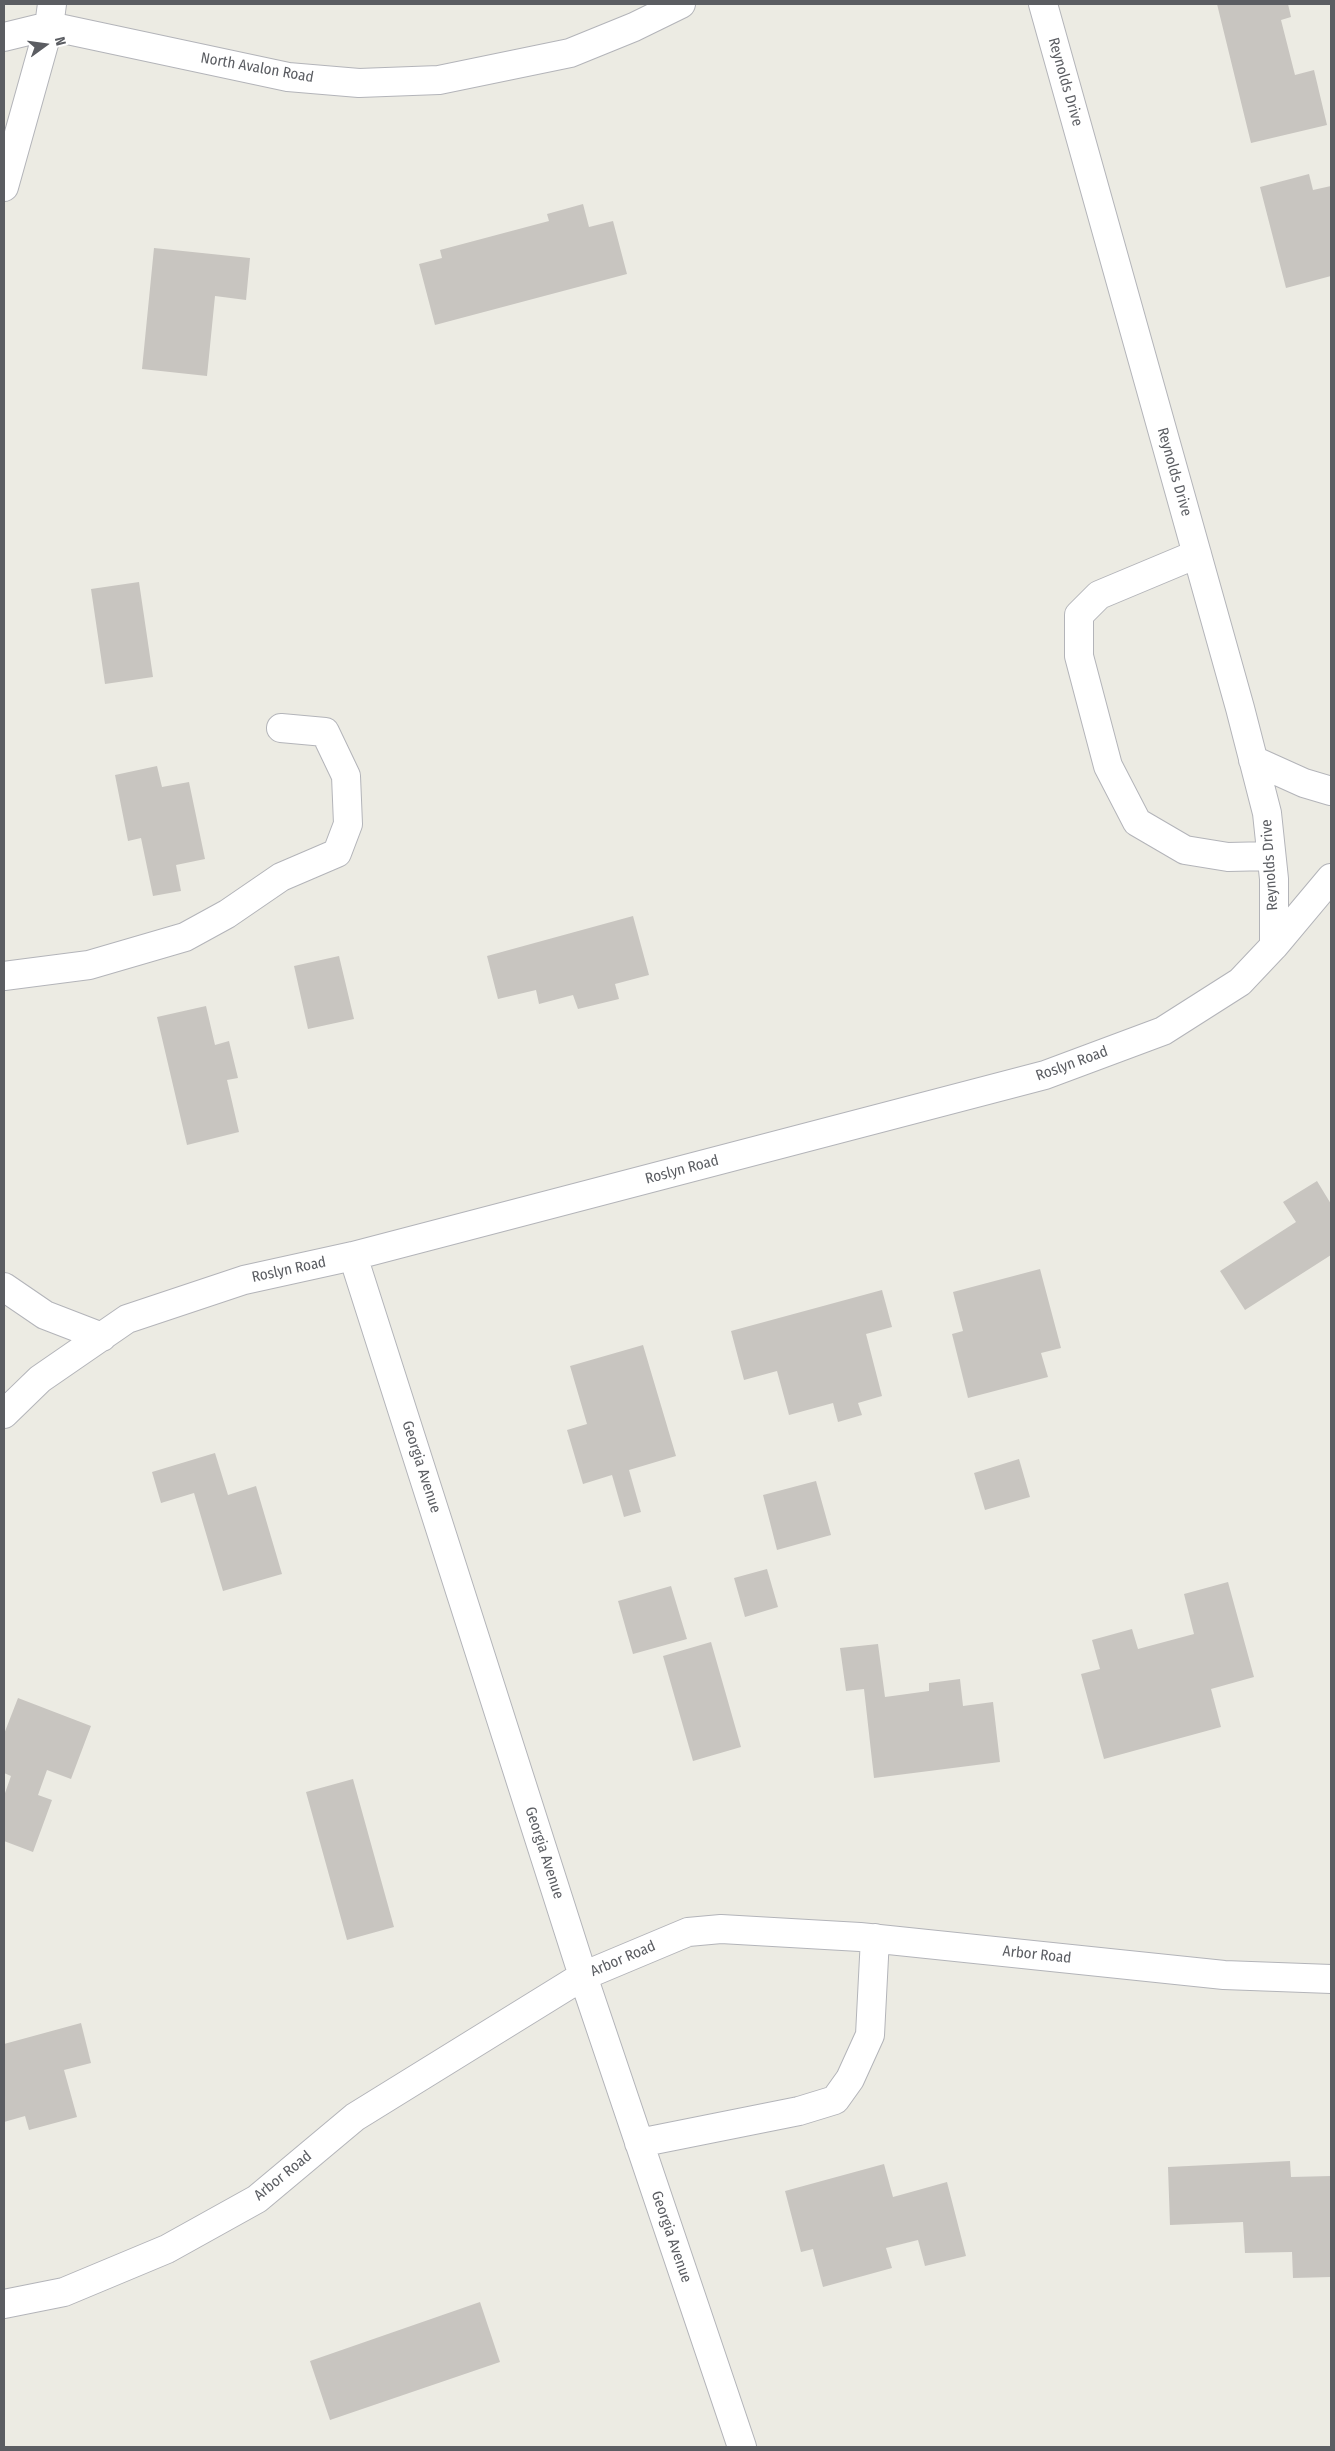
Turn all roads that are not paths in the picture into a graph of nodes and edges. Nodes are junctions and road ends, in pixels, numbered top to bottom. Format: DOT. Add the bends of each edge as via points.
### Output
graph roads {
  1 [pos="681,4"];
  2 [pos="1043,4"];
  3 [pos="51,15"];
  4 [pos="4,37"];
  5 [pos="4,187"];
  6 [pos="1197,554"];
  7 [pos="281,728"];
  8 [pos="1253,760"];
  9 [pos="1331,791"];
  10 [pos="1271,856"];
  11 [pos="1331,878"];
  12 [pos="1274,946"];
  13 [pos="4,976"];
  14 [pos="353,1256"];
  15 [pos="4,1287"];
  16 [pos="102,1337"];
  17 [pos="4,1414"];
  18 [pos="875,1938"];
  19 [pos="584,1976"];
  20 [pos="1331,1979"];
  21 [pos="639,2143"];
  22 [pos="4,2304"];
  23 [pos="742,2447"];
  1 -- 3 [label="street, North Avalon Road" via="570,53 439,80 359,83 288,77"];
  2 -- 6 [label="street, Reynolds Drive"];
  3 -- 4 [label="street, North Avalon Road"];
  3 -- 5 [label="street"];
  6 -- 8 [label="street, Reynolds Drive"];
  6 -- 10 [label="street" via="1099,595 1079,615 1079,656 1108,766 1137,822 1185,850 1228,857"];
  7 -- 13 [label="street" via="325,732 346,776 348,824 337,854 281,877 227,914 185,937 89,965"];
  8 -- 9 [label="street" via="1304,783"];
  8 -- 10 [label="street, Reynolds Drive" via="1266,813"];
  10 -- 12 [label="street, Reynolds Drive"];
  11 -- 12 [label="street, Roslyn Road"];
  12 -- 14 [label="street, Roslyn Road" via="1240,982 1163,1031 1045,1075"];
  14 -- 16 [label="street, Roslyn Road" via="244,1280 127,1319"];
  14 -- 19 [label="street, Georgia Avenue"];
  15 -- 16 [label="street" via="45,1315"];
  16 -- 17 [label="street, Roslyn Road" via="40,1379"];
  18 -- 19 [label="street, Arbor Road" via="721,1929 688,1932"];
  18 -- 20 [label="street, Arbor Road" via="1224,1975"];
  18 -- 21 [label="street" via="870,2035 850,2079 835,2100 799,2111"];
  19 -- 21 [label="street, Georgia Avenue"];
  19 -- 22 [label="street, Arbor Road" via="355,2117 257,2199 167,2249 98,2278 64,2292"];
  21 -- 23 [label="street, Georgia Avenue"];
}
